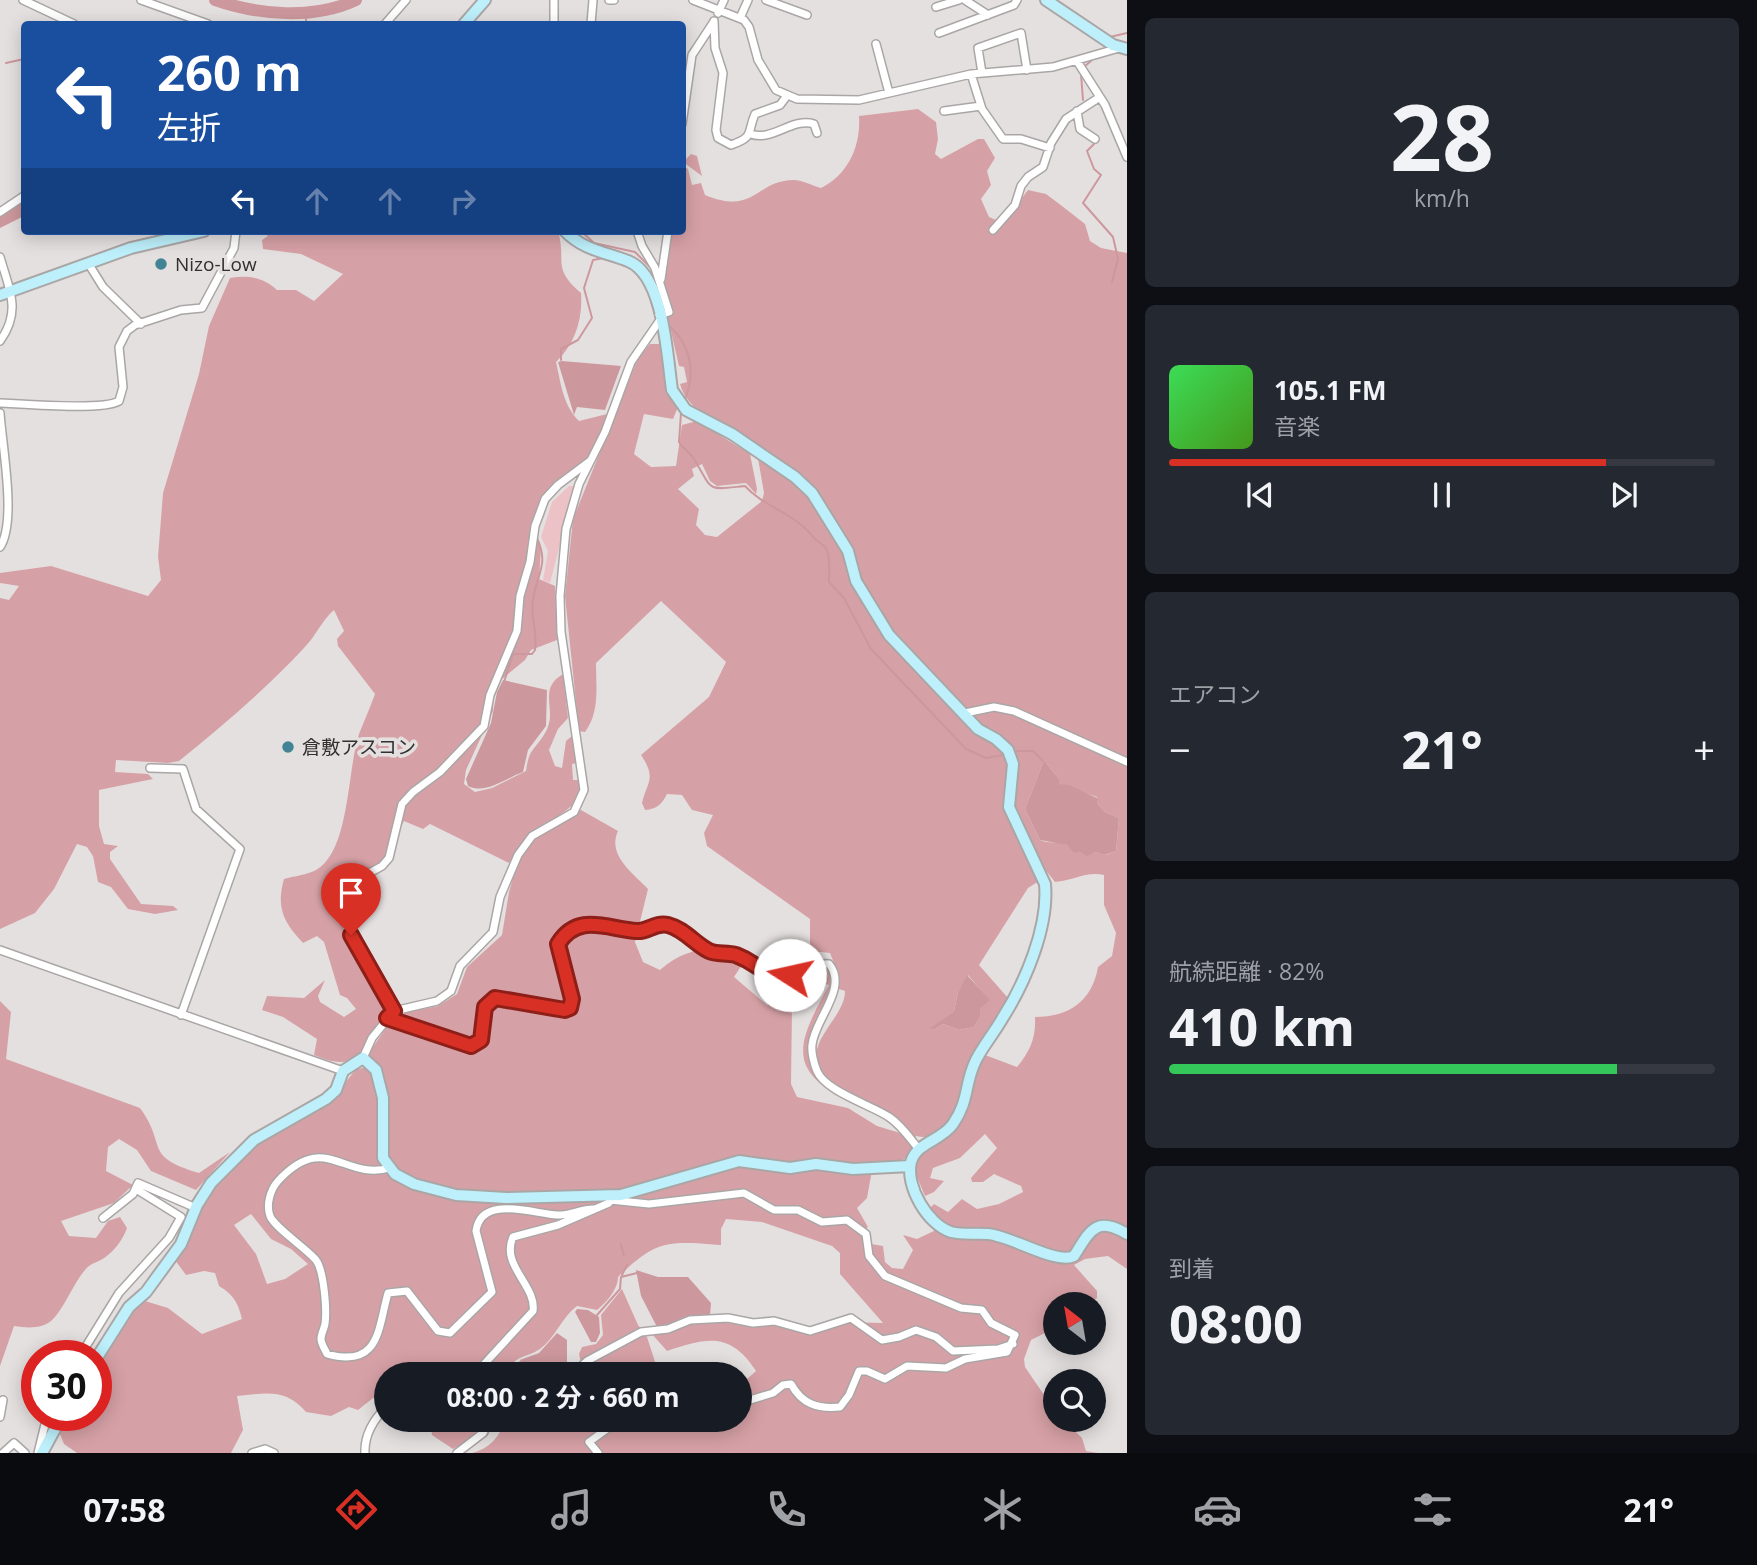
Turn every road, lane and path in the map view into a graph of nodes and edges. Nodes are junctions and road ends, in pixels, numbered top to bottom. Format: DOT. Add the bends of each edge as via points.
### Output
graph roads {
  1 [pos="23,0"];
  2 [pos="141,0"];
  3 [pos="406,0"];
  4 [pos="485,0"];
  5 [pos="554,0"];
  6 [pos="593,0"];
  7 [pos="693,0"];
  8 [pos="724,0"];
  9 [pos="748,0"];
  10 [pos="766,0"];
  11 [pos="959,0"];
  12 [pos="965,0"];
  13 [pos="1017,0"];
  14 [pos="1046,0"];
  15 [pos="936,7"];
  16 [pos="719,11"];
  17 [pos="807,15"];
  18 [pos="988,15"];
  19 [pos="740,18"];
  20 [pos="68,21"];
  21 [pos="200,21"];
  22 [pos="388,21"];
  23 [pos="467,21"];
  24 [pos="554,21"];
  25 [pos="591,21"];
  26 [pos="714,21"];
  27 [pos="939,33"];
  28 [pos="876,44"];
  29 [pos="1123,49"];
  30 [pos="1077,61"];
  31 [pos="1027,70"];
  32 [pos="982,73"];
  33 [pos="971,74"];
  34 [pos="686,83"];
  35 [pos="889,93"];
  36 [pos="786,97"];
  37 [pos="1100,97"];
  38 [pos="981,106"];
  39 [pos="944,111"];
  40 [pos="1077,111"];
  41 [pos="751,134"];
  42 [pos="817,134"];
  43 [pos="1095,139"];
  44 [pos="1050,148"];
  45 [pos="1127,157"];
  46 [pos="21,198"];
  47 [pos="0,212"];
  48 [pos="993,230"];
  49 [pos="187,235"];
  50 [pos="236,235"];
  51 [pos="570,235"];
  52 [pos="638,235"];
  53 [pos="667,235"];
  54 [pos="0,257"];
  55 [pos="88,263"];
  56 [pos="646,263"];
  57 [pos="661,283"];
  58 [pos="7,290"];
  59 [pos="663,315"];
  60 [pos="141,324"];
  61 [pos="0,341"];
  62 [pos="0,403"];
  63 [pos="0,413"];
  64 [pos="593,459"];
  65 [pos="4,517"];
  66 [pos="0,547"];
  67 [pos="965,713"];
  68 [pos="1127,761"];
  69 [pos="150,768"];
  70 [pos="0,950"];
  71 [pos="394,1011"];
  72 [pos="181,1015"];
  73 [pos="387,1018"];
  74 [pos="363,1058"];
  75 [pos="344,1071"];
  76 [pos="918,1148"];
  77 [pos="910,1166"];
  78 [pos="390,1168"];
  79 [pos="136,1189"];
  80 [pos="610,1198"];
  81 [pos="196,1208"];
  82 [pos="595,1209"];
  83 [pos="103,1218"];
  84 [pos="1127,1234"];
  85 [pos="90,1340"];
  86 [pos="108,1340"];
  87 [pos="1013,1343"];
  88 [pos="486,1362"];
  89 [pos="586,1362"];
  90 [pos="3,1399"];
  91 [pos="752,1399"];
  92 [pos="0,1417"];
  93 [pos="374,1424"];
  94 [pos="44,1431"];
  95 [pos="53,1431"];
  96 [pos="483,1432"];
  97 [pos="603,1432"];
  98 [pos="4,1443"];
  99 [pos="3,1453"];
  100 [pos="25,1453"];
  101 [pos="40,1453"];
  102 [pos="252,1453"];
  103 [pos="274,1453"];
  104 [pos="366,1453"];
  105 [pos="457,1453"];
  106 [pos="598,1453"];
  1 -- 20 [label="street"];
  2 -- 21 [label="street"];
  3 -- 22 [label="street"];
  4 -- 23 [label="street"];
  5 -- 24 [label="street"];
  6 -- 25 [label="street"];
  7 -- 16 [label="street"];
  8 -- 16 [label="street"];
  9 -- 19 [label="street"];
  10 -- 17 [label="street"];
  11 -- 15 [label="street"];
  12 -- 18 [label="street"];
  13 -- 18 [label="street"];
  14 -- 29 [label="street"];
  16 -- 19 [label="street"];
  16 -- 26 [label="street"];
  18 -- 27 [label="street"];
  19 -- 36 [label="street" via="749,27 761,66"];
  26 -- 34 [label="street" via="692,55"];
  26 -- 41 [label="street" via="715,48 723,73 716,135 731,145"];
  28 -- 35 [label="street"];
  29 -- 30 [label="street"];
  30 -- 31 [label="street"];
  30 -- 37 [label="street"];
  31 -- 32 [label="street"];
  31 -- 32 [label="street" via="1021,33 978,48"];
  32 -- 33 [label="street"];
  33 -- 35 [label="street"];
  33 -- 38 [label="street"];
  35 -- 36 [label="street" via="859,100"];
  36 -- 41 [label="street" via="780,105 755,114"];
  37 -- 40 [label="street"];
  37 -- 45 [label="street"];
  38 -- 39 [label="street"];
  38 -- 44 [label="street" via="1003,139"];
  40 -- 43 [label="street" via="1080,128"];
  40 -- 44 [label="street" via="1066,119"];
  41 -- 42 [label="street" via="761,136 801,122 814,124"];
  44 -- 48 [label="street" via="1043,167 1028,177 1014,205"];
  46 -- 47 [label="street"];
  49 -- 55 [label="street"];
  50 -- 60 [label="street" via="234,248 202,308"];
  51 -- 56 [label="street" via="582,246 632,263"];
  52 -- 56 [label="street"];
  53 -- 57 [label="street"];
  54 -- 58 [label="street"];
  55 -- 58 [label="street"];
  55 -- 60 [label="street" via="103,287"];
  56 -- 57 [label="street"];
  56 -- 59 [label="street"];
  57 -- 59 [label="street"];
  58 -- 61 [label="street" via="14,302"];
  59 -- 64 [label="street" via="631,362"];
  59 -- 67 [label="street" via="677,400 804,484 848,551 856,581 889,635"];
  60 -- 62 [label="street" via="120,341 123,387 122,398 115,404"];
  63 -- 65 [label="street"];
  64 -- 71 [label="street" via="579,484 566,529 560,596 583,790 574,812 531,836 518,855 500,897 493,932 460,966 451,991 437,1001"];
  64 -- 71 [label="street" via="545,499 520,596 517,631 496,678 484,726 402,804 389,858 338,895 339,913"];
  65 -- 66 [label="street" via="6,534"];
  67 -- 68 [label="street" via="994,707 1014,711"];
  67 -- 76 [label="street" via="978,729 1008,750 1013,764 1009,807 1046,896 1035,954 977,1058 966,1102 941,1137"];
  69 -- 72 [label="street" via="183,769 196,809 240,849"];
  70 -- 72 [label="street"];
  71 -- 73 [label="street"];
  72 -- 75 [label="street"];
  73 -- 74 [label="street"];
  73 -- 76 [label="street" via="471,1046 481,1040 485,1007 495,998 570,1008 572,999 557,952 571,929 586,924 637,931 659,923 670,925 709,951 735,955 760,971 790,975 829,964 834,989 812,1044 817,1072 851,1098 888,1116"];
  74 -- 75 [label="street"];
  74 -- 78 [label="street" via="376,1070 383,1098 383,1158"];
  75 -- 81 [label="street" via="336,1090 326,1099 254,1140 232,1160"];
  76 -- 77 [label="street"];
  77 -- 80 [label="street" via="853,1169 816,1164 790,1168 739,1161"];
  77 -- 84 [label="street" via="928,1215 951,1232 1007,1236 1068,1259 1095,1227 1105,1225"];
  78 -- 80 [label="street" via="414,1184 456,1195"];
  78 -- 82 [label="street" via="372,1173 337,1159 309,1157 287,1171 268,1202 276,1226 317,1261 327,1308 321,1342 327,1354 343,1358 369,1349 382,1330 388,1293 396,1290 407,1291 438,1331 450,1333 472,1315 492,1292 477,1238 477,1222 483,1216 516,1208 555,1215"];
  79 -- 81 [label="street" via="138,1183"];
  79 -- 83 [label="street"];
  79 -- 85 [label="street" via="181,1217 169,1238 119,1293"];
  80 -- 82 [label="street"];
  80 -- 87 [label="street" via="649,1204 744,1193 774,1210 798,1210 822,1222 847,1220 866,1234 869,1256 885,1276 961,1308 982,1310 991,1323 1014,1333"];
  81 -- 86 [label="street" via="181,1244"];
  82 -- 88 [label="street" via="513,1237 513,1263 534,1302 533,1311"];
  87 -- 89 [label="street" via="998,1349 953,1351 936,1337 916,1330 882,1340 851,1318 810,1331 774,1321 703,1318 641,1332"];
  87 -- 91 [label="street" via="999,1356 965,1359 946,1368 907,1366 885,1379 859,1371 840,1407 822,1409 810,1404 791,1384"];
  90 -- 92 [label="street"];
  93 -- 104 [label="street"];
  94 -- 101 [label="street"];
  95 -- 101 [label="street"];
  96 -- 105 [label="street"];
  97 -- 106 [label="street" via="589,1442"];
  98 -- 99 [label="street"];
  98 -- 100 [label="street" via="18,1444"];
  102 -- 103 [label="street" via="265,1449"];
}
